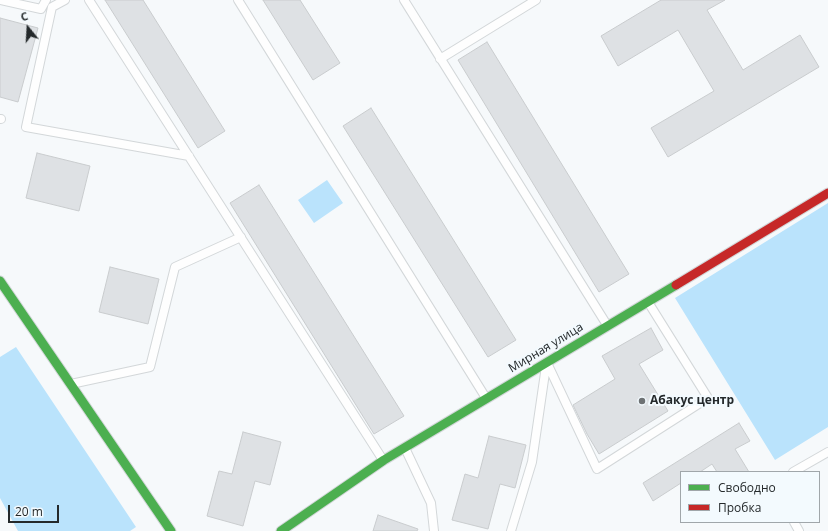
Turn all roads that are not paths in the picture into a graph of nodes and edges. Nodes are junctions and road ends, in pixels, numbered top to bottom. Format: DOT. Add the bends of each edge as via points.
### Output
graph roads {
  1 [pos="0,0"];
  2 [pos="46,0"];
  3 [pos="66,0"];
  4 [pos="89,0"];
  5 [pos="238,0"];
  6 [pos="404,0"];
  7 [pos="536,0"];
  8 [pos="440,59"];
  9 [pos="189,156"];
  10 [pos="828,193"];
  11 [pos="241,237"];
  12 [pos="0,281"];
  13 [pos="647,302"];
  14 [pos="607,326"];
  15 [pos="547,362"];
  16 [pos="70,384"];
  17 [pos="486,398"];
  18 [pos="405,447"];
  19 [pos="828,452"];
  20 [pos="384,460"];
  21 [pos="795,471"];
  22 [pos="171,531"];
  23 [pos="281,531"];
  24 [pos="434,531"];
  25 [pos="511,531"];
  1 -- 2 [label="lane" via="41,9"];
  3 -- 9 [label="lane" via="52,7 26,127"];
  4 -- 9 [label="lane"];
  5 -- 17 [label="lane"];
  6 -- 8 [label="lane"];
  7 -- 8 [label="lane"];
  8 -- 14 [label="lane"];
  9 -- 11 [label="lane"];
  10 -- 13 [label="street, Мирная улица"];
  11 -- 16 [label="lane" via="175,267 150,367"];
  11 -- 20 [label="lane"];
  12 -- 16 [label="street"];
  13 -- 14 [label="street, Мирная улица"];
  13 -- 15 [label="lane" via="708,398 597,469"];
  14 -- 15 [label="street, Мирная улица"];
  15 -- 17 [label="street, Мирная улица"];
  15 -- 25 [label="lane" via="532,462"];
  16 -- 22 [label="street"];
  17 -- 18 [label="street, Мирная улица"];
  18 -- 20 [label="street, Мирная улица"];
  18 -- 24 [label="lane" via="431,503"];
  19 -- 21 [label="lane"];
  20 -- 23 [label="street, Мирная улица"];
}
